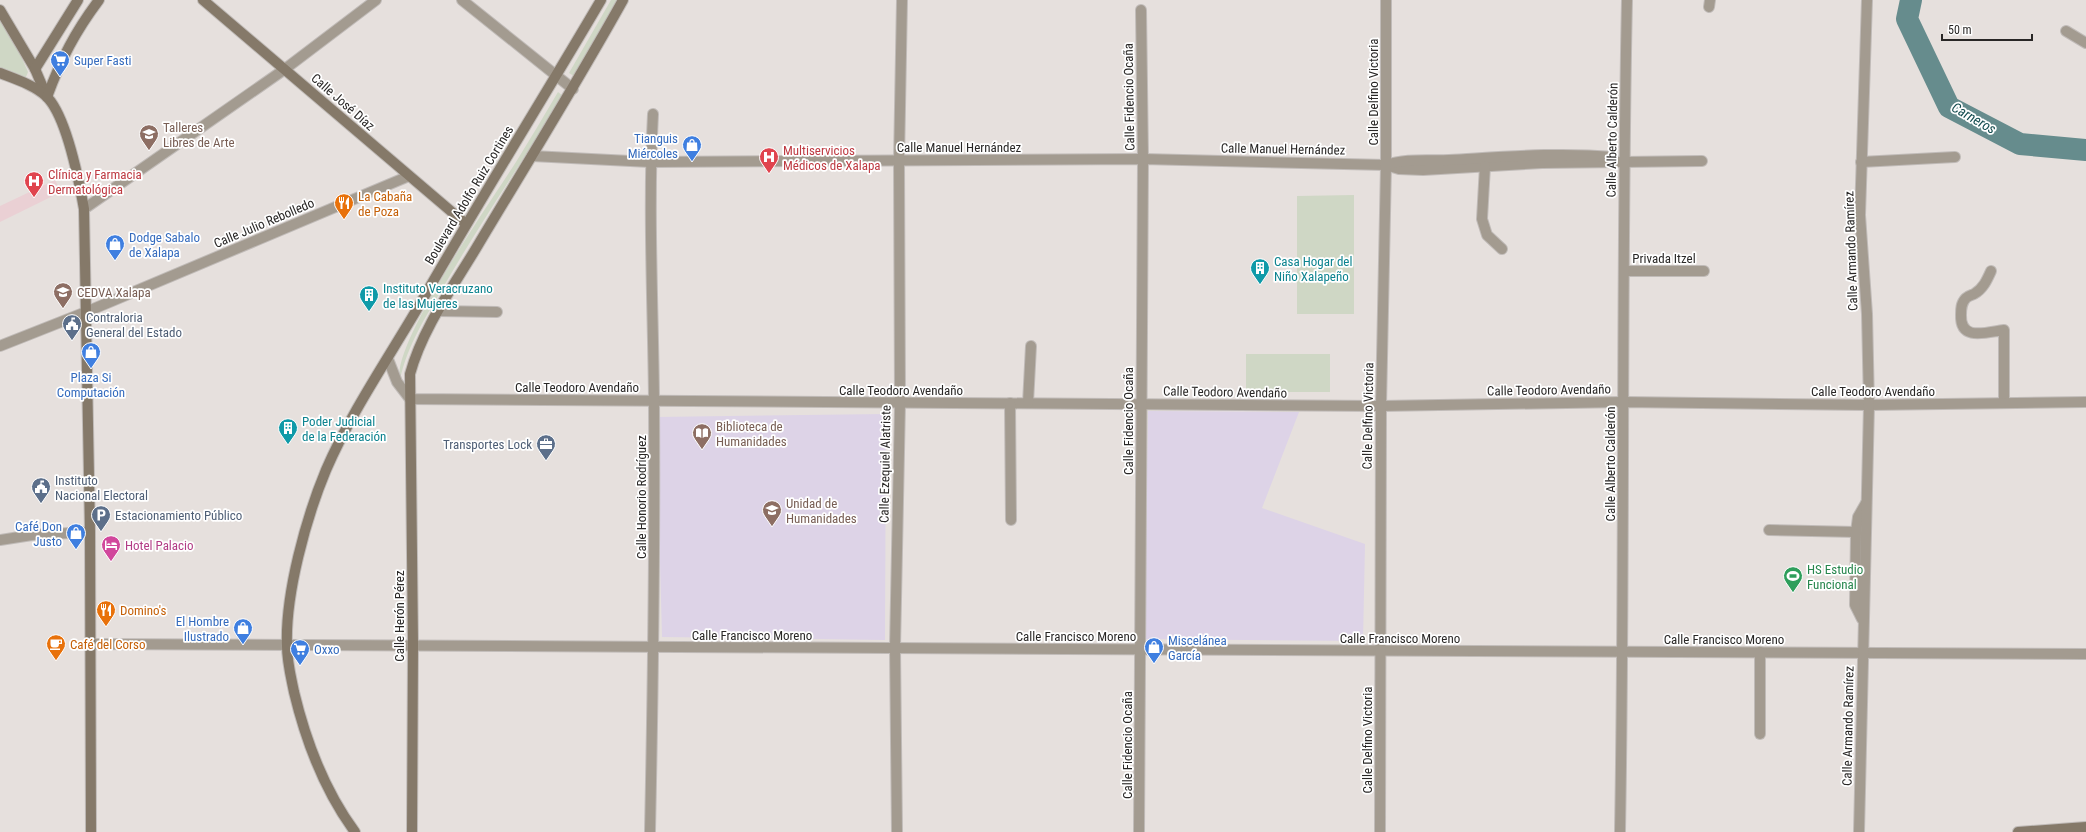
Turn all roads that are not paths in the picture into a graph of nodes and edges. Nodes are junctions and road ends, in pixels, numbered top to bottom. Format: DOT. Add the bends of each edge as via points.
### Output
graph roads {
  1 [pos="78,0"];
  2 [pos="99,0"];
  3 [pos="203,0"];
  4 [pos="376,0"];
  5 [pos="462,0"];
  6 [pos="601,0"];
  7 [pos="623,0"];
  8 [pos="902,0"];
  9 [pos="1386,0"];
  10 [pos="1627,0"];
  11 [pos="1867,0"];
  12 [pos="0,10"];
  13 [pos="1141,10"];
  14 [pos="2066,32"];
  15 [pos="2086,43"];
  16 [pos="35,69"];
  17 [pos="285,69"];
  18 [pos="0,72"];
  19 [pos="557,75"];
  20 [pos="573,89"];
  21 [pos="47,97"];
  22 [pos="652,114"];
  23 [pos="532,156"];
  24 [pos="1955,157"];
  25 [pos="1143,159"];
  26 [pos="1624,160"];
  27 [pos="899,161"];
  28 [pos="1702,161"];
  29 [pos="650,162"];
  30 [pos="1861,162"];
  31 [pos="1386,165"];
  32 [pos="1485,166"];
  33 [pos="409,176"];
  34 [pos="84,209"];
  35 [pos="466,224"];
  36 [pos="1502,249"];
  37 [pos="1624,271"];
  38 [pos="1991,271"];
  39 [pos="1704,272"];
  40 [pos="439,311"];
  41 [pos="86,312"];
  42 [pos="497,312"];
  43 [pos="0,346"];
  44 [pos="1031,346"];
  45 [pos="388,360"];
  46 [pos="410,399"];
  47 [pos="654,401"];
  48 [pos="1623,402"];
  49 [pos="2086,402"];
  50 [pos="900,403"];
  51 [pos="1010,403"];
  52 [pos="1028,403"];
  53 [pos="2004,403"];
  54 [pos="1140,404"];
  55 [pos="1869,405"];
  56 [pos="1381,406"];
  57 [pos="1867,501"];
  58 [pos="1011,520"];
  59 [pos="1769,530"];
  60 [pos="90,532"];
  61 [pos="1856,532"];
  62 [pos="0,540"];
  63 [pos="1863,620"];
  64 [pos="89,644"];
  65 [pos="413,645"];
  66 [pos="286,646"];
  67 [pos="653,647"];
  68 [pos="895,648"];
  69 [pos="1140,649"];
  70 [pos="1381,651"];
  71 [pos="1760,652"];
  72 [pos="1862,652"];
  73 [pos="1623,653"];
  74 [pos="2086,654"];
  75 [pos="1760,734"];
  76 [pos="2086,827"];
  77 [pos="91,832"];
  78 [pos="355,832"];
  79 [pos="412,832"];
  80 [pos="650,832"];
  81 [pos="897,832"];
  82 [pos="1139,832"];
  83 [pos="1380,832"];
  84 [pos="1620,832"];
  85 [pos="1858,832"];
  86 [pos="2018,832"];
  1 -- 16 [label="main road"];
  2 -- 21 [label="main road" via="78,28 60,63"];
  3 -- 17 [label="main road, Calle José Díaz"];
  4 -- 17 [label="street"];
  5 -- 19 [label="street"];
  6 -- 19 [label="main road, Boulevard Adolfo Ruiz Cortines"];
  7 -- 20 [label="main road"];
  8 -- 27 [label="street, Calle Ezequiel Alatriste"];
  9 -- 31 [label="street, Calle Delfino Victoria"];
  10 -- 26 [label="street, Calle Alberto Calderón"];
  11 -- 30 [label="street, Calle Armando Ramírez"];
  12 -- 16 [label="main road"];
  13 -- 25 [label="street, Calle Fidencio Ocaña"];
  14 -- 15 [label="street"];
  16 -- 21 [label="main road"];
  17 -- 33 [label="main road, Calle José Díaz"];
  17 -- 34 [label="street"];
  18 -- 21 [label="main road" via="32,86"];
  19 -- 20 [label="street"];
  19 -- 35 [label="main road, Boulevard Adolfo Ruiz Cortines"];
  20 -- 23 [label="main road"];
  21 -- 34 [label="main road" via="63,127 78,177"];
  22 -- 29 [label="street, Calle Honorio Rodríguez"];
  23 -- 29 [label="street, Calle Manuel Hernández"];
  23 -- 40 [label="main road"];
  24 -- 30 [label="street"];
  25 -- 27 [label="street, Calle Manuel Hernández"];
  25 -- 31 [label="street, Calle Manuel Hernández"];
  25 -- 54 [label="street, Calle Fidencio Ocaña"];
  26 -- 28 [label="street, Calle Manuel Hernández"];
  26 -- 31 [label="street, Calle Manuel Hernández" via="1612,156 1542,155 1422,162 1400,160"];
  26 -- 32 [label="street, Calle Manuel Hernández" via="1611,163"];
  26 -- 37 [label="street, Calle Alberto Calderón"];
  27 -- 29 [label="street, Calle Manuel Hernández"];
  27 -- 50 [label="street, Calle Ezequiel Alatriste"];
  29 -- 47 [label="street, Calle Honorio Rodríguez"];
  30 -- 55 [label="street, Calle Armando Ramírez" via="1860,215"];
  31 -- 32 [label="street, Calle Manuel Hernández" via="1399,169 1423,170"];
  31 -- 56 [label="street, Calle Delfino Victoria"];
  32 -- 36 [label="street" via="1482,219 1487,235"];
  33 -- 35 [label="main road, Calle José Díaz"];
  33 -- 41 [label="street, Calle Julio Rebolledo"];
  34 -- 41 [label="main road"];
  35 -- 45 [label="main road, Boulevard Adolfo Ruiz Cortines"];
  37 -- 39 [label="street, Privada Itzel"];
  37 -- 48 [label="street, Calle Alberto Calderón"];
  38 -- 53 [label="street" via="1986,283 1961,305 1961,325 1972,333 2004,330"];
  40 -- 42 [label="street"];
  40 -- 46 [label="main road" via="416,354 410,374"];
  41 -- 43 [label="street, Calle Julio Rebolledo"];
  41 -- 60 [label="main road"];
  44 -- 52 [label="street"];
  45 -- 46 [label="street" via="397,382"];
  45 -- 66 [label="main road, Boulevard Adolfo Ruiz Cortines" via="342,438 327,469 309,518 289,611"];
  46 -- 47 [label="street, Calle Teodoro Avendaño"];
  46 -- 65 [label="main road, Calle Herón Pérez"];
  47 -- 50 [label="street, Calle Teodoro Avendaño"];
  47 -- 67 [label="street, Calle Honorio Rodríguez"];
  48 -- 55 [label="street, Calle Teodoro Avendaño"];
  48 -- 56 [label="street, Calle Teodoro Avendaño"];
  48 -- 73 [label="street, Calle Alberto Calderón"];
  49 -- 53 [label="street, Calle Teodoro Avendaño"];
  50 -- 51 [label="street, Calle Teodoro Avendaño"];
  50 -- 68 [label="street, Calle Ezequiel Alatriste"];
  51 -- 52 [label="street, Calle Teodoro Avendaño"];
  51 -- 58 [label="street"];
  52 -- 54 [label="street, Calle Teodoro Avendaño"];
  53 -- 55 [label="street, Calle Teodoro Avendaño"];
  54 -- 56 [label="street, Calle Teodoro Avendaño"];
  54 -- 69 [label="street, Calle Fidencio Ocaña"];
  55 -- 57 [label="street, Calle Armando Ramírez"];
  56 -- 70 [label="street, Calle Delfino Victoria"];
  57 -- 61 [label="street, Calle Armando Ramírez" via="1858,517"];
  57 -- 63 [label="street, Calle Armando Ramírez"];
  59 -- 61 [label="street"];
  60 -- 62 [label="street" via="32,535"];
  60 -- 64 [label="main road"];
  61 -- 63 [label="street, Calle Armando Ramírez" via="1855,605"];
  63 -- 72 [label="street, Calle Armando Ramírez"];
  64 -- 66 [label="street, Calle Francisco Moreno"];
  64 -- 77 [label="main road"];
  65 -- 66 [label="street, Calle Francisco Moreno"];
  65 -- 67 [label="street, Calle Francisco Moreno"];
  65 -- 79 [label="main road, Calle Herón Pérez"];
  66 -- 78 [label="main road, Boulevard Adolfo Ruiz Cortines" via="298,710 311,753 327,788"];
  67 -- 68 [label="street, Calle Francisco Moreno"];
  67 -- 80 [label="street, Calle Honorio Rodríguez"];
  68 -- 69 [label="street, Calle Francisco Moreno"];
  68 -- 81 [label="street, Calle Ezequiel Alatriste"];
  69 -- 70 [label="street, Calle Francisco Moreno"];
  69 -- 82 [label="street, Calle Fidencio Ocaña"];
  70 -- 73 [label="street, Calle Francisco Moreno"];
  70 -- 83 [label="street, Calle Delfino Victoria"];
  71 -- 72 [label="street, Calle Francisco Moreno"];
  71 -- 73 [label="street, Calle Francisco Moreno"];
  71 -- 75 [label="street"];
  72 -- 74 [label="street, Calle Francisco Moreno"];
  72 -- 85 [label="street, Calle Armando Ramírez"];
  73 -- 84 [label="street, Calle Alberto Calderón"];
  76 -- 86 [label="main road"];
}
